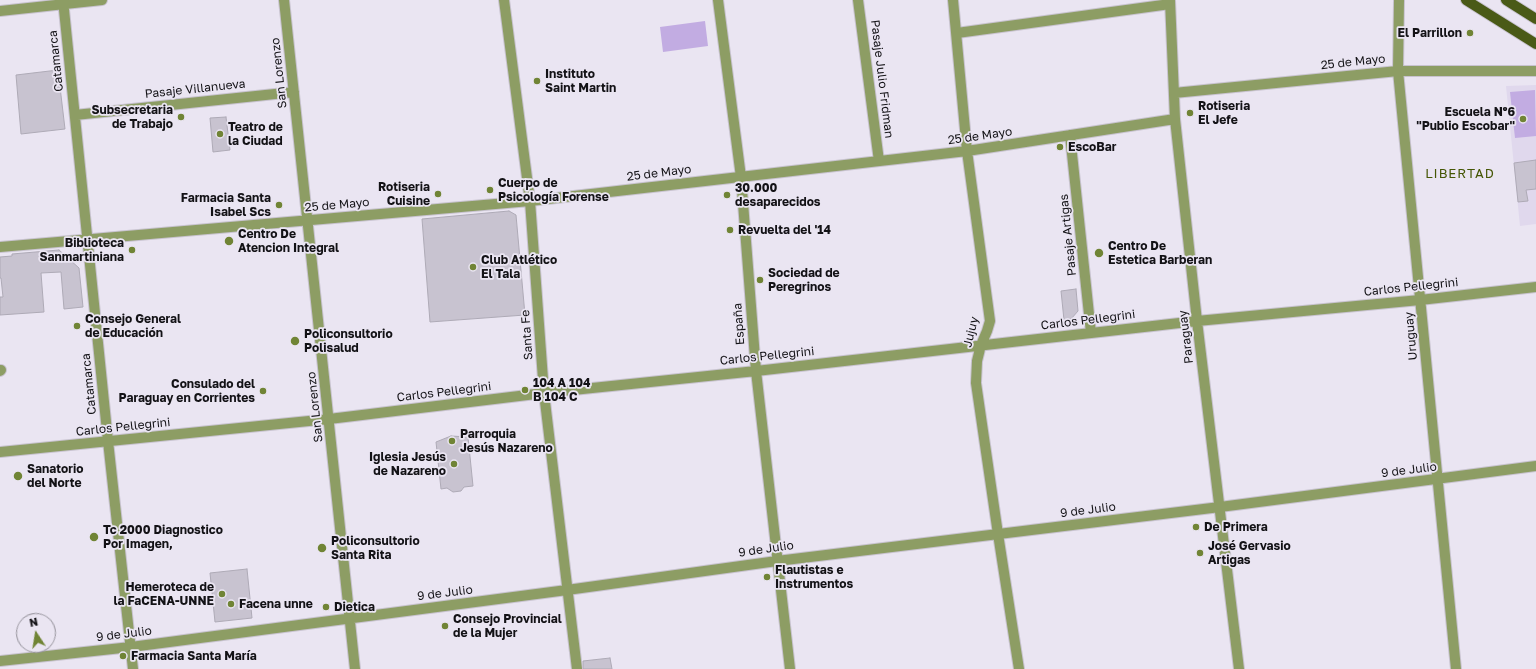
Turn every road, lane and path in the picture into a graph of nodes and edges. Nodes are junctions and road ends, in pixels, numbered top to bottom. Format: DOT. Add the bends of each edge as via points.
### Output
graph roads {
  1 [pos="102,0"];
  2 [pos="284,0"];
  3 [pos="504,0"];
  4 [pos="718,0"];
  5 [pos="858,0"];
  6 [pos="953,0"];
  7 [pos="1399,0"];
  8 [pos="1466,0"];
  9 [pos="1506,0"];
  10 [pos="63,2"];
  11 [pos="1170,2"];
  12 [pos="0,11"];
  13 [pos="1536,18"];
  14 [pos="957,33"];
  15 [pos="1536,44"];
  16 [pos="1398,71"];
  17 [pos="1536,71"];
  18 [pos="294,92"];
  19 [pos="1174,93"];
  20 [pos="75,115"];
  21 [pos="1175,119"];
  22 [pos="1070,135"];
  23 [pos="967,151"];
  24 [pos="879,161"];
  25 [pos="741,177"];
  26 [pos="530,201"];
  27 [pos="308,220"];
  28 [pos="88,239"];
  29 [pos="0,247"];
  30 [pos="1536,287"];
  31 [pos="1420,300"];
  32 [pos="1197,320"];
  33 [pos="1091,333"];
  34 [pos="980,345"];
  35 [pos="756,371"];
  36 [pos="544,393"];
  37 [pos="329,419"];
  38 [pos="108,441"];
  39 [pos="0,452"];
  40 [pos="1536,466"];
  41 [pos="1437,479"];
  42 [pos="1220,507"];
  43 [pos="998,534"];
  44 [pos="777,561"];
  45 [pos="567,590"];
  46 [pos="350,618"];
  47 [pos="131,647"];
  48 [pos="0,661"];
  49 [pos="133,669"];
  50 [pos="355,669"];
  51 [pos="577,669"];
  52 [pos="790,669"];
  53 [pos="1019,669"];
  54 [pos="1239,669"];
  55 [pos="1456,669"];
  1 -- 10 [label="street"];
  2 -- 18 [label="street, San Lorenzo"];
  3 -- 26 [label="street, Santa Fe"];
  4 -- 25 [label="street, España"];
  5 -- 24 [label="street, Pasaje Julio Fridman"];
  6 -- 14 [label="street, Jujuy"];
  7 -- 16 [label="street, Uruguay"];
  8 -- 15 [label="main road"];
  9 -- 13 [label="main road"];
  10 -- 12 [label="street"];
  10 -- 20 [label="street, Catamarca"];
  11 -- 14 [label="street"];
  11 -- 19 [label="street, Paraguay"];
  14 -- 23 [label="street, Jujuy"];
  16 -- 17 [label="street, 25 de Mayo"];
  16 -- 19 [label="street, 25 de Mayo"];
  16 -- 31 [label="street, Uruguay"];
  18 -- 20 [label="street, Pasaje Villanueva"];
  18 -- 27 [label="street, San Lorenzo"];
  19 -- 21 [label="street, Paraguay"];
  20 -- 28 [label="street, Catamarca"];
  21 -- 22 [label="street, 25 de Mayo"];
  21 -- 32 [label="street, Paraguay"];
  22 -- 23 [label="street, 25 de Mayo"];
  22 -- 33 [label="street, Pasaje Artigas"];
  23 -- 24 [label="street, 25 de Mayo"];
  23 -- 34 [label="street, Jujuy" via="990,321"];
  24 -- 25 [label="street, 25 de Mayo"];
  25 -- 26 [label="street, 25 de Mayo"];
  25 -- 35 [label="street, España"];
  26 -- 27 [label="street, 25 de Mayo"];
  26 -- 36 [label="street, Santa Fe"];
  27 -- 28 [label="street, 25 de Mayo"];
  27 -- 37 [label="street, San Lorenzo"];
  28 -- 29 [label="street, 25 de Mayo"];
  28 -- 38 [label="street, Catamarca"];
  30 -- 31 [label="street, Carlos Pellegrini"];
  31 -- 32 [label="street, Carlos Pellegrini"];
  31 -- 41 [label="street, Uruguay"];
  32 -- 33 [label="street, Carlos Pellegrini"];
  32 -- 42 [label="street, Paraguay"];
  33 -- 34 [label="street, Carlos Pellegrini"];
  34 -- 35 [label="street, Carlos Pellegrini"];
  34 -- 43 [label="street, Jujuy" via="976,383"];
  35 -- 36 [label="street, Carlos Pellegrini"];
  35 -- 44 [label="street, España"];
  36 -- 37 [label="street, Carlos Pellegrini"];
  36 -- 45 [label="street, Santa Fe"];
  37 -- 38 [label="street, Carlos Pellegrini"];
  37 -- 46 [label="street, San Lorenzo"];
  38 -- 39 [label="street, Carlos Pellegrini"];
  38 -- 47 [label="street, Catamarca"];
  40 -- 41 [label="street, 9 de Julio"];
  41 -- 42 [label="street, 9 de Julio"];
  41 -- 55 [label="street, Uruguay"];
  42 -- 43 [label="street, 9 de Julio"];
  42 -- 54 [label="street, Paraguay"];
  43 -- 44 [label="street, 9 de Julio"];
  43 -- 53 [label="street, Jujuy"];
  44 -- 45 [label="street, 9 de Julio"];
  44 -- 52 [label="street, España"];
  45 -- 46 [label="street, 9 de Julio"];
  45 -- 51 [label="street, Santa Fe"];
  46 -- 47 [label="street, 9 de Julio"];
  46 -- 50 [label="street, San Lorenzo"];
  47 -- 48 [label="street, 9 de Julio"];
  47 -- 49 [label="street, Catamarca"];
}
